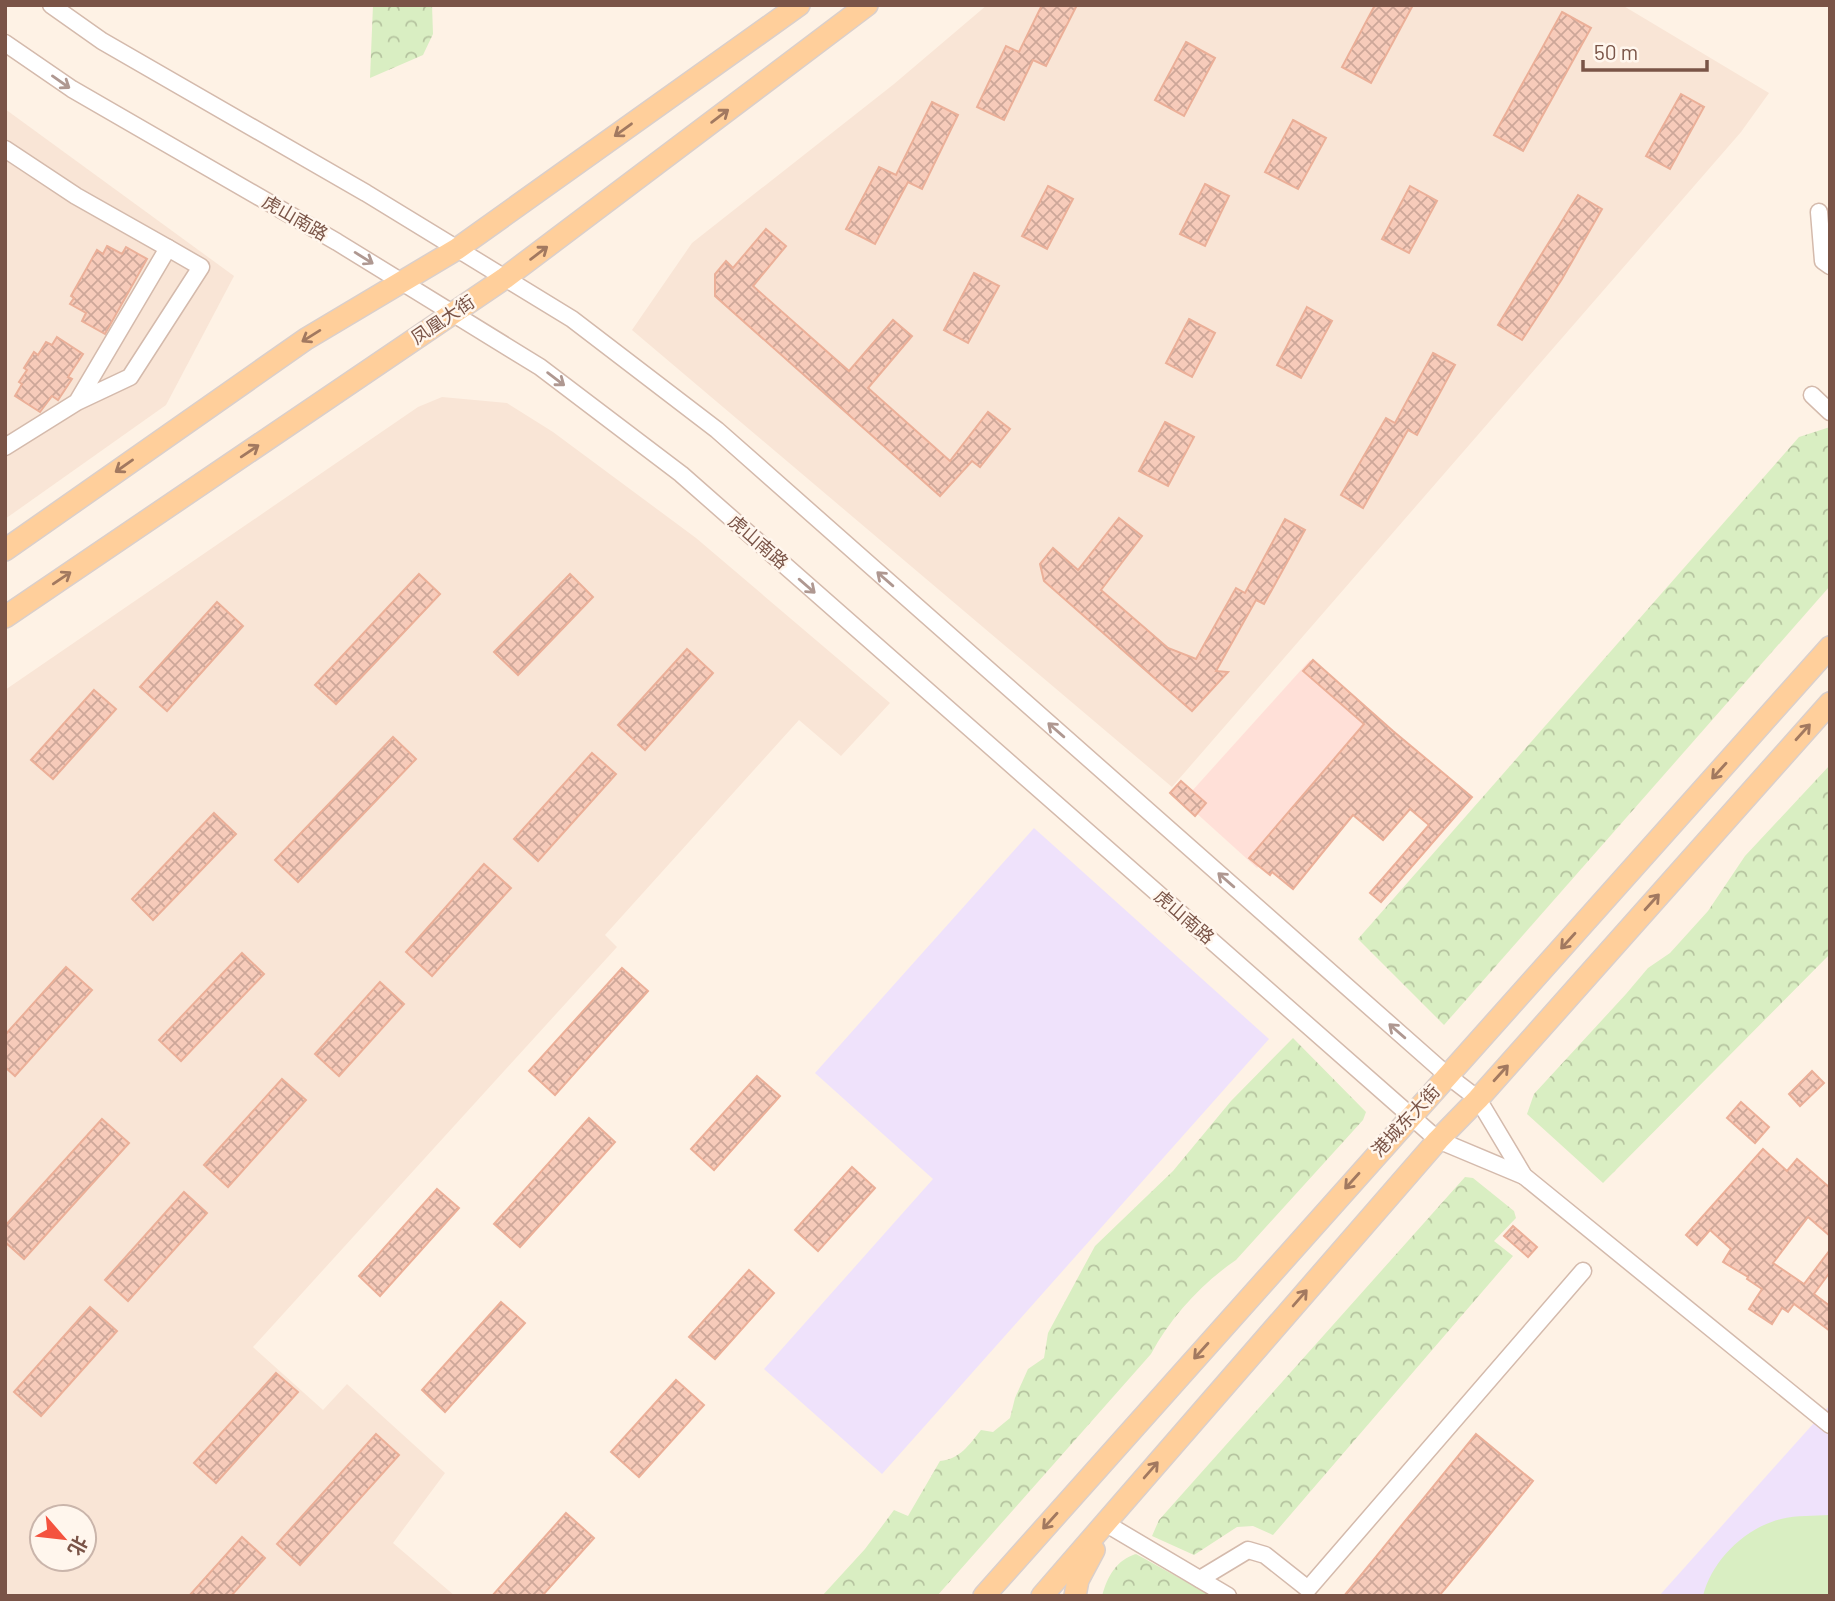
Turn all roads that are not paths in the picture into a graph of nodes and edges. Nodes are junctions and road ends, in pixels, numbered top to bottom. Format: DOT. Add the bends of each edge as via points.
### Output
graph roads {
  1 [pos="51,5"];
  2 [pos="799,5"];
  3 [pos="867,5"];
  4 [pos="5,43"];
  5 [pos="5,149"];
  6 [pos="1819,212"];
  7 [pos="168,248"];
  8 [pos="457,249"];
  9 [pos="1830,266"];
  10 [pos="505,278"];
  11 [pos="402,282"];
  12 [pos="453,314"];
  13 [pos="1812,395"];
  14 [pos="77,402"];
  15 [pos="1830,411"];
  16 [pos="5,447"];
  17 [pos="5,550"];
  18 [pos="5,617"];
  19 [pos="1830,647"];
  20 [pos="1830,703"];
  21 [pos="1448,1076"];
  22 [pos="1478,1099"];
  23 [pos="1410,1116"];
  24 [pos="1438,1140"];
  25 [pos="1524,1176"];
  26 [pos="1583,1271"];
  27 [pos="1830,1425"];
  28 [pos="1107,1524"];
  29 [pos="1200,1579"];
  30 [pos="984,1596"];
  31 [pos="1042,1596"];
  32 [pos="1075,1596"];
  33 [pos="1228,1596"];
  1 -- 8 [label="street" via="102,41"];
  2 -- 8 [label="main road, one-way"];
  10 -- 3 [label="main road, 凤凰大街, one-way"];
  4 -- 11 [label="street, 虎山南路, one-way" via="72,89"];
  5 -- 7 [label="street"];
  6 -- 9 [label="street" via="1823,261"];
  7 -- 14 [label="street"];
  7 -- 14 [label="street" via="201,267 130,377"];
  8 -- 10 [label="street"];
  8 -- 11 [label="main road"];
  10 -- 12 [label="main road, 凤凰大街"];
  21 -- 10 [label="street, one-way" via="717,430 572,319"];
  11 -- 12 [label="street, 虎山南路"];
  11 -- 17 [label="main road, one-way" via="306,339"];
  18 -- 12 [label="main road, 凤凰大街, one-way"];
  12 -- 23 [label="street, 虎山南路, one-way" via="540,367 681,474"];
  13 -- 15 [label="street"];
  14 -- 16 [label="street"];
  19 -- 21 [label="main road, 港城东大街, one-way"];
  22 -- 20 [label="main road, 港城东大街, one-way"];
  21 -- 22 [label="street"];
  21 -- 23 [label="main road, 港城东大街"];
  22 -- 24 [label="main road, 港城东大街"];
  22 -- 25 [label="street"];
  23 -- 24 [label="street, 虎山南路"];
  23 -- 30 [label="main road, 港城东大街, one-way"];
  24 -- 25 [label="street, 虎山南路"];
  28 -- 24 [label="main road, 港城东大街, one-way"];
  25 -- 27 [label="street"];
  26 -- 29 [label="street" via="1308,1589 1265,1555 1248,1550"];
  28 -- 29 [label="street"];
  28 -- 31 [label="main road, 港城东大街"];
  28 -- 32 [label="main road" via="1078,1580"];
  29 -- 33 [label="street"];
}
